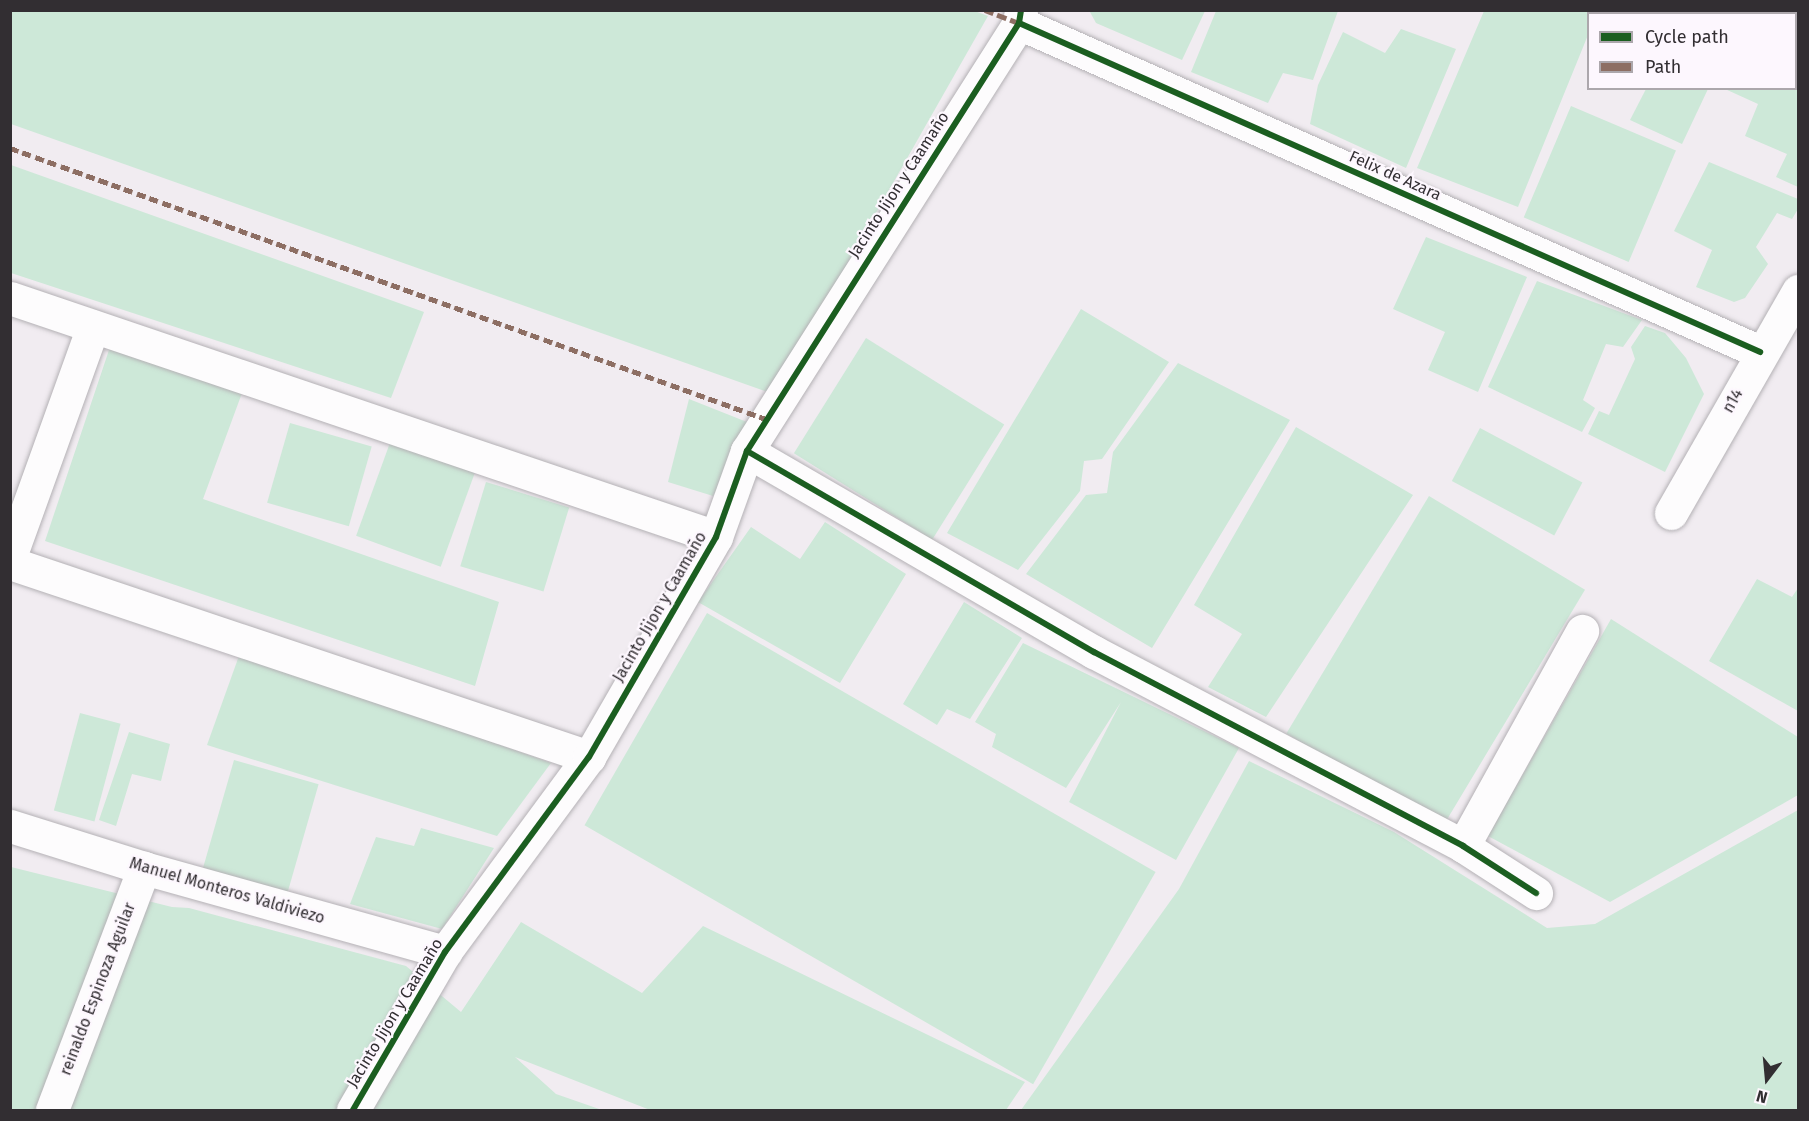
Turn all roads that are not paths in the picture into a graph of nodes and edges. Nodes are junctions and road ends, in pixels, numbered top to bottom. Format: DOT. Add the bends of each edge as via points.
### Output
graph roads {
  1 [pos="1020,17"];
  2 [pos="1798,291"];
  3 [pos="10,298"];
  4 [pos="93,327"];
  5 [pos="1760,352"];
  6 [pos="747,451"];
  7 [pos="1671,513"];
  8 [pos="716,537"];
  9 [pos="10,557"];
  10 [pos="10,563"];
  11 [pos="1582,631"];
  12 [pos="589,757"];
  13 [pos="10,826"];
  14 [pos="1463,846"];
  15 [pos="144,868"];
  16 [pos="1536,893"];
  17 [pos="445,952"];
  18 [pos="52,1110"];
  19 [pos="353,1110"];
  1 -- 5 [label="street, Felix de Azara"];
  1 -- 6 [label="street, Jacinto Jijon y Caamaño"];
  2 -- 5 [label="street, n14"];
  3 -- 4 [label="street"];
  4 -- 8 [label="street"];
  4 -- 9 [label="street"];
  5 -- 7 [label="street, n14"];
  6 -- 8 [label="street, Jacinto Jijon y Caamaño"];
  6 -- 14 [label="street" via="1094,652"];
  8 -- 12 [label="street, Jacinto Jijon y Caamaño"];
  10 -- 12 [label="street"];
  11 -- 14 [label="street"];
  12 -- 17 [label="street, Jacinto Jijon y Caamaño"];
  13 -- 15 [label="street, Manuel Monteros Valdiviezo"];
  14 -- 16 [label="street"];
  15 -- 17 [label="street, Manuel Monteros Valdiviezo"];
  15 -- 18 [label="street, reinaldo Espinoza Aguilar"];
  17 -- 19 [label="street, Jacinto Jijon y Caamaño"];
}
